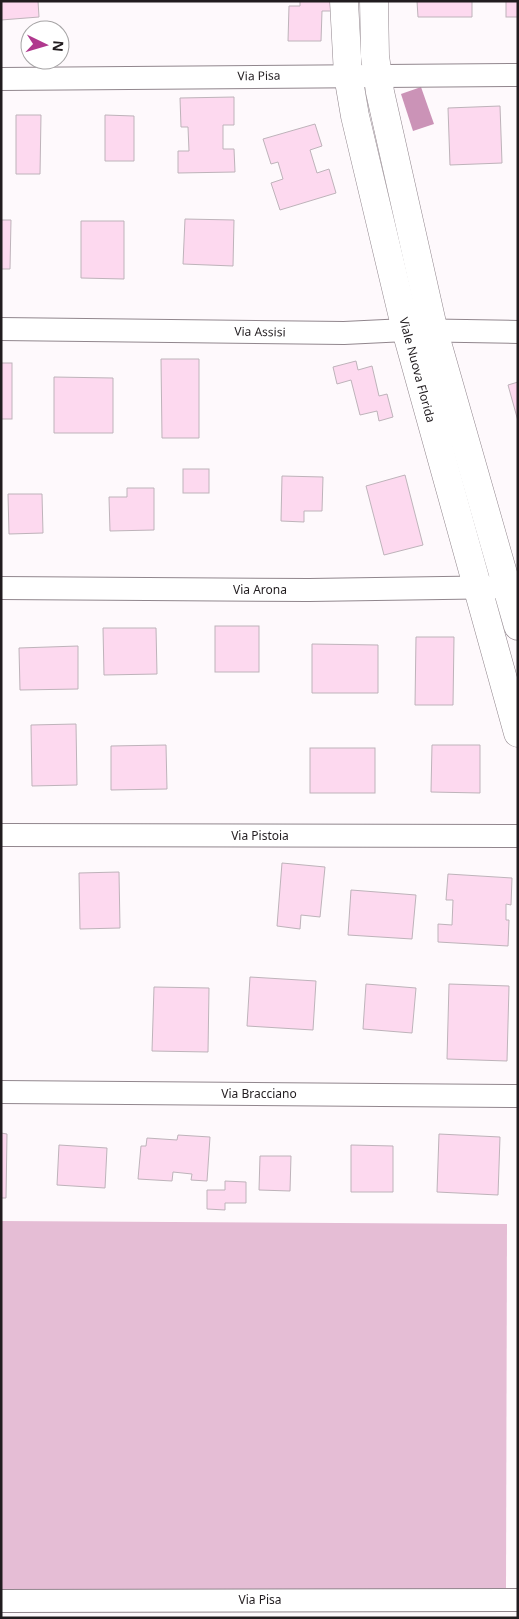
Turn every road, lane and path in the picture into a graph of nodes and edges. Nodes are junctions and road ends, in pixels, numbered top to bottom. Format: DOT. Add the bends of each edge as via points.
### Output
graph roads {
  1 [pos="344,1"];
  2 [pos="374,1"];
  3 [pos="348,75"];
  4 [pos="377,75"];
  5 [pos="518,75"];
  6 [pos="1,79"];
  7 [pos="1,329"];
  8 [pos="406,330"];
  9 [pos="434,332"];
  10 [pos="518,332"];
  11 [pos="512,587"];
  12 [pos="1,588"];
  13 [pos="478,588"];
  14 [pos="518,626"];
  15 [pos="518,733"];
  16 [pos="1,835"];
  17 [pos="518,836"];
  18 [pos="1,1092"];
  19 [pos="518,1096"];
  20 [pos="518,1600"];
  21 [pos="1,1601"];
  1 -- 3 [label="street, Viale Nuova Florida"];
  2 -- 4 [label="street"];
  3 -- 4 [label="street, Via Pisa"];
  3 -- 6 [label="street, Via Pisa"];
  3 -- 8 [label="street, Viale Nuova Florida"];
  4 -- 5 [label="street, Via Pisa"];
  4 -- 9 [label="street"];
  7 -- 8 [label="street, Via Assisi" via="334,333"];
  8 -- 9 [label="street, Via Assisi"];
  8 -- 13 [label="street, Viale Nuova Florida"];
  9 -- 10 [label="street, Via Assisi"];
  9 -- 11 [label="street"];
  11 -- 13 [label="street, Via Arona"];
  11 -- 14 [label="street"];
  12 -- 13 [label="street, Via Arona"];
  13 -- 15 [label="street, Viale Nuova Florida"];
  16 -- 17 [label="street, Via Pistoia"];
  18 -- 19 [label="street, Via Bracciano"];
  20 -- 21 [label="street, Via Pisa"];
}
